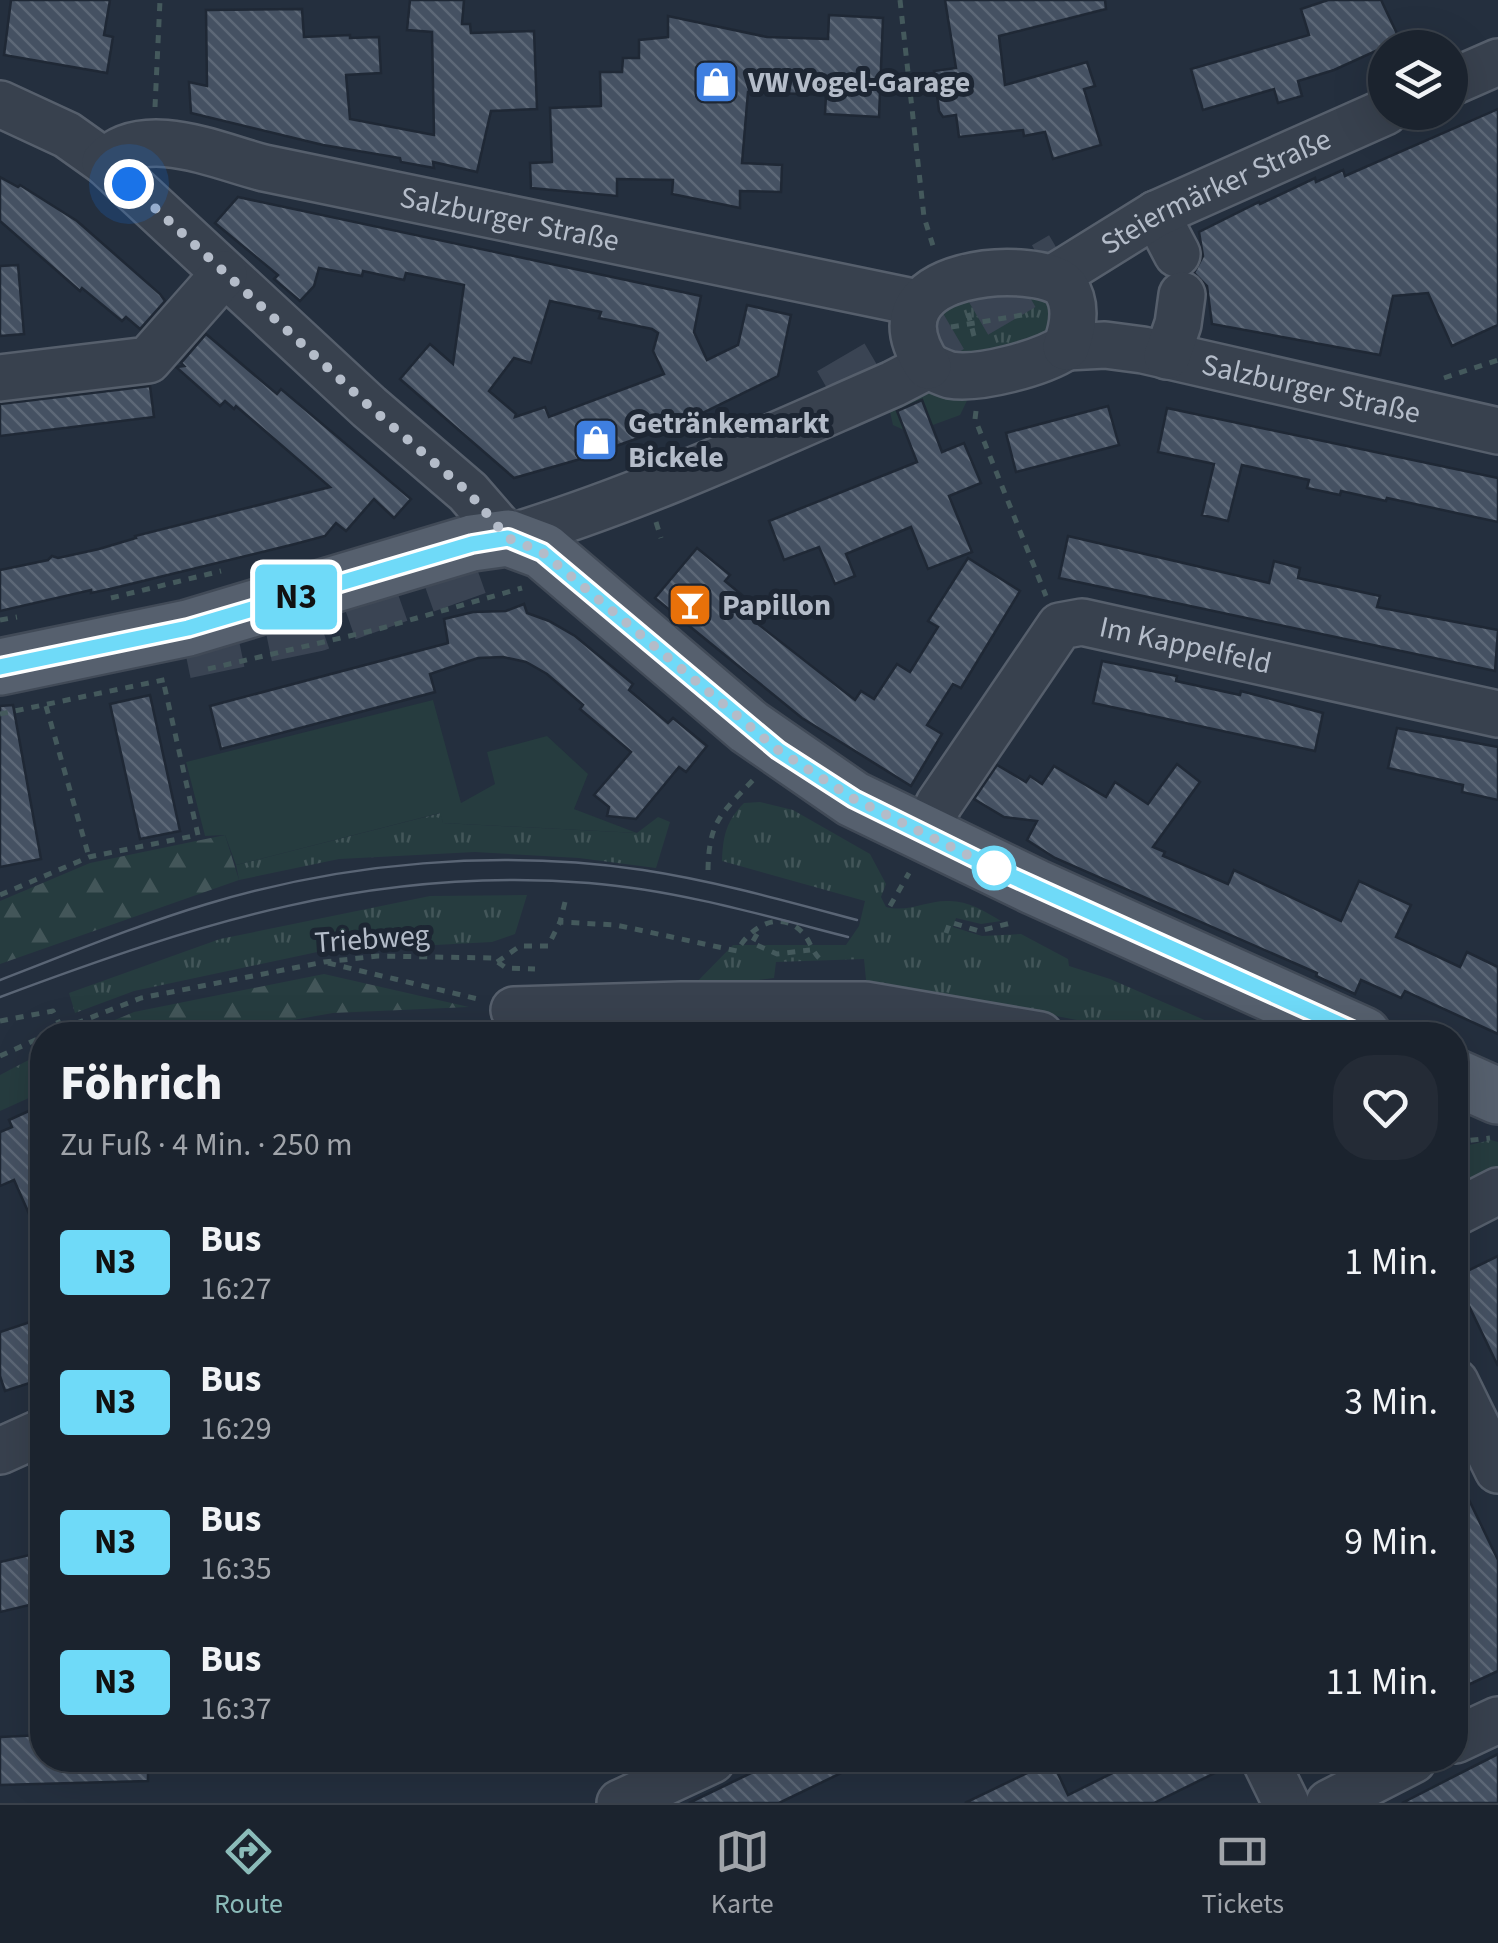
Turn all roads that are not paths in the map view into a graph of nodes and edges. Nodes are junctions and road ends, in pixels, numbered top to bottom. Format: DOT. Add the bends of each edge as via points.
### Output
graph roads {
  1 [pos="1498,62"];
  2 [pos="1468,75"];
  3 [pos="0,104"];
  4 [pos="1368,120"];
  5 [pos="105,162"];
  6 [pos="1156,214"];
  7 [pos="224,274"];
  8 [pos="1064,310"];
  9 [pos="920,334"];
  10 [pos="1167,356"];
  11 [pos="0,378"];
  12 [pos="1498,431"];
  13 [pos="516,563"];
  14 [pos="9,642"];
  15 [pos="1498,714"];
  16 [pos="916,854"];
  17 [pos="520,1018"];
  18 [pos="824,1020"];
  19 [pos="964,1022"];
  20 [pos="1331,1022"];
  21 [pos="1468,1082"];
  22 [pos="1498,1096"];
  23 [pos="1498,1191"];
  24 [pos="1468,1206"];
  25 [pos="1468,1409"];
  26 [pos="30,1437"];
  27 [pos="0,1451"];
  28 [pos="1498,1470"];
  29 [pos="1498,1720"];
  30 [pos="1468,1734"];
  31 [pos="686,1772"];
  32 [pos="1270,1772"];
  33 [pos="1390,1772"];
  34 [pos="620,1803"];
  35 [pos="1286,1803"];
  36 [pos="1329,1803"];
  1 -- 2 [label="street"];
  3 -- 5 [label="street" via="67,135"];
  4 -- 6 [label="street, Steiermärker Straße"];
  5 -- 7 [label="street"];
  5 -- 9 [label="street, Salzburger Straße" via="136,143 174,146"];
  6 -- 8 [label="street, Steiermärker Straße"];
  6 -- 10 [label="street" via="1180,274"];
  7 -- 11 [label="street" via="148,360"];
  7 -- 13 [label="street" via="468,492"];
  8 -- 9 [label="street, Salzburger Straße" via="1048,358 1016,368 952,376"];
  8 -- 9 [label="street, Salzburger Straße" via="1027,272 1005,272 965,302 928,291"];
  8 -- 10 [label="street, Salzburger Straße" via="1105,345"];
  9 -- 13 [label="street, Salzburger Straße" via="894,384 574,518"];
  10 -- 12 [label="street, Salzburger Straße"];
  13 -- 14 [label="main road" via="472,544 188,628"];
  13 -- 16 [label="main road" via="542,552 778,750 854,799"];
  15 -- 16 [label="street, Im Kappelfeld" via="1082,622 1060,626 940,804"];
  16 -- 20 [label="main road"];
  17 -- 18 [label="street" via="681,1005"];
  18 -- 19 [label="street" via="865,1005"];
  21 -- 22 [label="main road"];
  23 -- 24 [label="street"];
  25 -- 28 [label="street"];
  26 -- 27 [label="street"];
  29 -- 30 [label="street"];
  31 -- 34 [label="street"];
  32 -- 35 [label="street"];
  33 -- 36 [label="street"];
}
